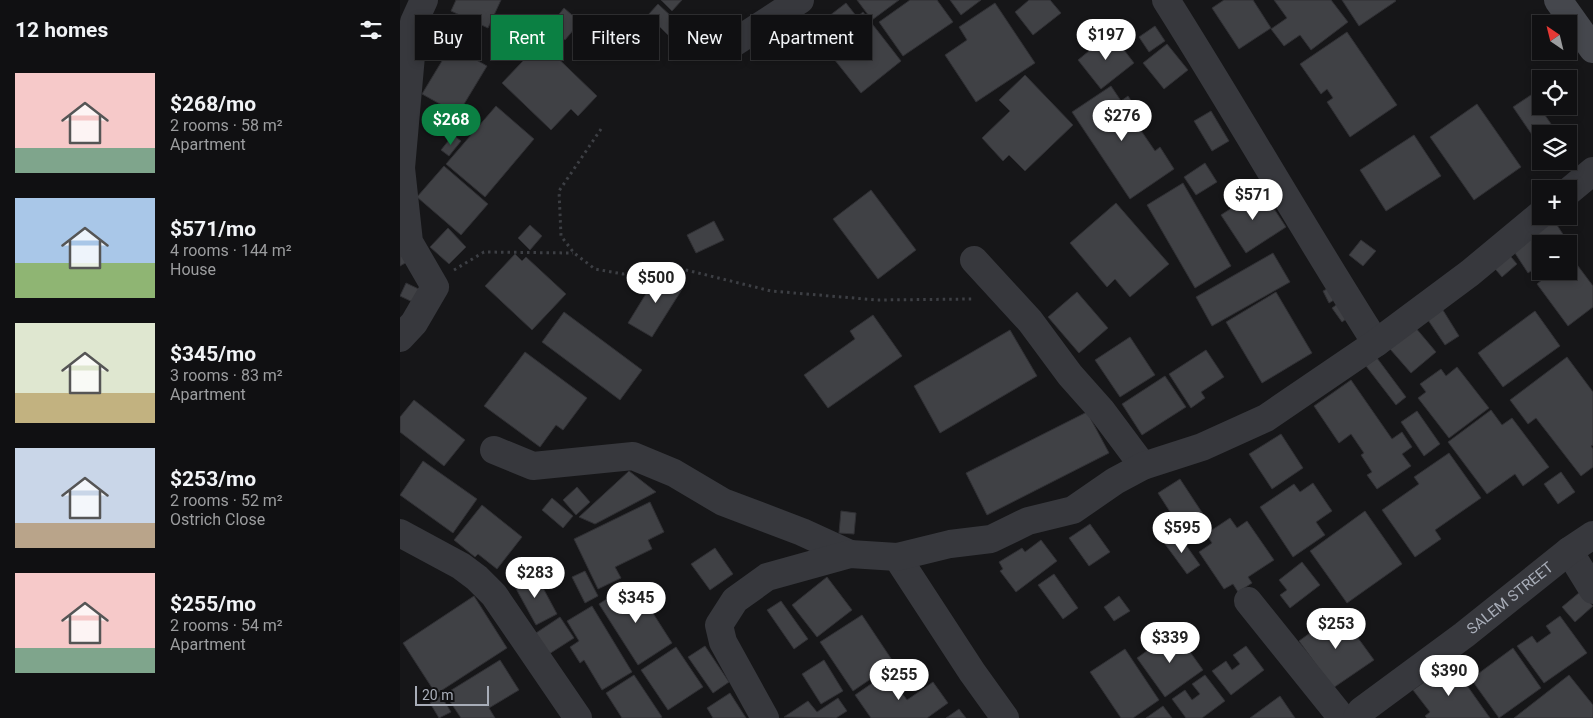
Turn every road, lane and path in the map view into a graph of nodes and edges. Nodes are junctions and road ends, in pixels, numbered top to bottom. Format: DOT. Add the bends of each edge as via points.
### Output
graph roads {
  1 [pos="800,0"];
  2 [pos="1166,0"];
  3 [pos="1558,0"];
  4 [pos="413,14"];
  5 [pos="741,38"];
  6 [pos="1593,49"];
  7 [pos="601,129"];
  8 [pos="1593,171"];
  9 [pos="1577,184"];
  10 [pos="1532,221"];
  11 [pos="574,253"];
  12 [pos="974,260"];
  13 [pos="435,287"];
  14 [pos="1009,299"];
  15 [pos="400,338"];
  16 [pos="1376,343"];
  17 [pos="494,450"];
  18 [pos="1142,466"];
  19 [pos="400,533"];
  20 [pos="1593,535"];
  21 [pos="1569,551"];
  22 [pos="850,554"];
  23 [pos="897,557"];
  24 [pos="1593,590"];
  25 [pos="1248,601"];
  26 [pos="578,718"];
  27 [pos="765,718"];
  28 [pos="1005,718"];
  29 [pos="1342,718"];
  30 [pos="1357,718"];
  1 -- 5 [label="street"];
  2 -- 16 [label="street"];
  3 -- 6 [label="street"];
  4 -- 13 [label="street" via="401,168 409,242"];
  7 -- 11 [label="path" via="558,191 561,236"];
  8 -- 9 [label="street"];
  10 -- 16 [label="street" via="1470,273"];
  11 -- 13 [label="path" via="484,252"];
  11 -- 14 [label="path" via="595,269 623,274 670,266 771,291 877,300"];
  12 -- 14 [label="street"];
  13 -- 15 [label="street" via="414,323"];
  14 -- 18 [label="street" via="1102,411"];
  16 -- 18 [label="street" via="1266,418 1202,447"];
  17 -- 22 [label="street" via="533,466 633,456 674,473 723,502"];
  18 -- 23 [label="street" via="1073,510 1028,521 991,539 950,544"];
  19 -- 26 [label="street" via="478,578 494,595"];
  20 -- 21 [label="street, SALEM STREET"];
  21 -- 24 [label="street"];
  21 -- 30 [label="street, SALEM STREET" via="1464,635 1361,711"];
  22 -- 23 [label="street"];
  22 -- 27 [label="street" via="768,577 735,600 719,625 723,642"];
  23 -- 28 [label="street"];
  25 -- 29 [label="street"];
}
